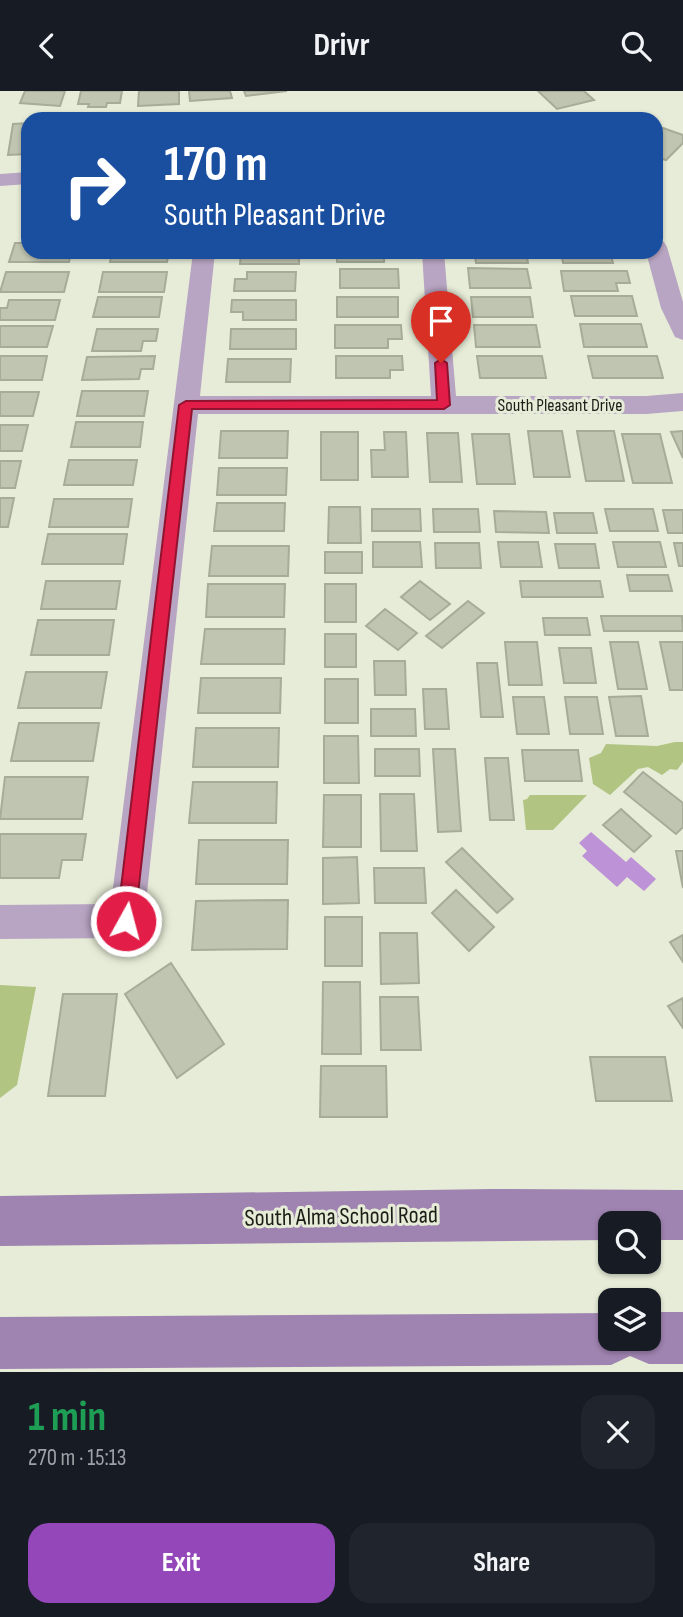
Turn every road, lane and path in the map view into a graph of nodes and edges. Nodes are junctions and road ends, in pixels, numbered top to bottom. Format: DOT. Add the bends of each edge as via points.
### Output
graph roads {
  1 [pos="21,178"];
  2 [pos="0,179"];
  3 [pos="203,259"];
  4 [pos="434,259"];
  5 [pos="659,259"];
  6 [pos="683,332"];
  7 [pos="683,402"];
  8 [pos="186,405"];
  9 [pos="444,405"];
  10 [pos="0,922"];
  11 [pos="683,1215"];
  12 [pos="0,1221"];
  13 [pos="661,1338"];
  14 [pos="683,1338"];
  15 [pos="598,1339"];
  16 [pos="0,1343"];
  1 -- 2 [label="street"];
  3 -- 8 [label="street"];
  4 -- 9 [label="street"];
  5 -- 6 [label="street"];
  7 -- 9 [label="street, South Pleasant Drive"];
  8 -- 9 [label="street, South Pleasant Drive"];
  8 -- 10 [label="street" via="126,921"];
  11 -- 12 [label="main road, South Alma School Road"];
  13 -- 14 [label="main road"];
  15 -- 16 [label="main road"];
}
